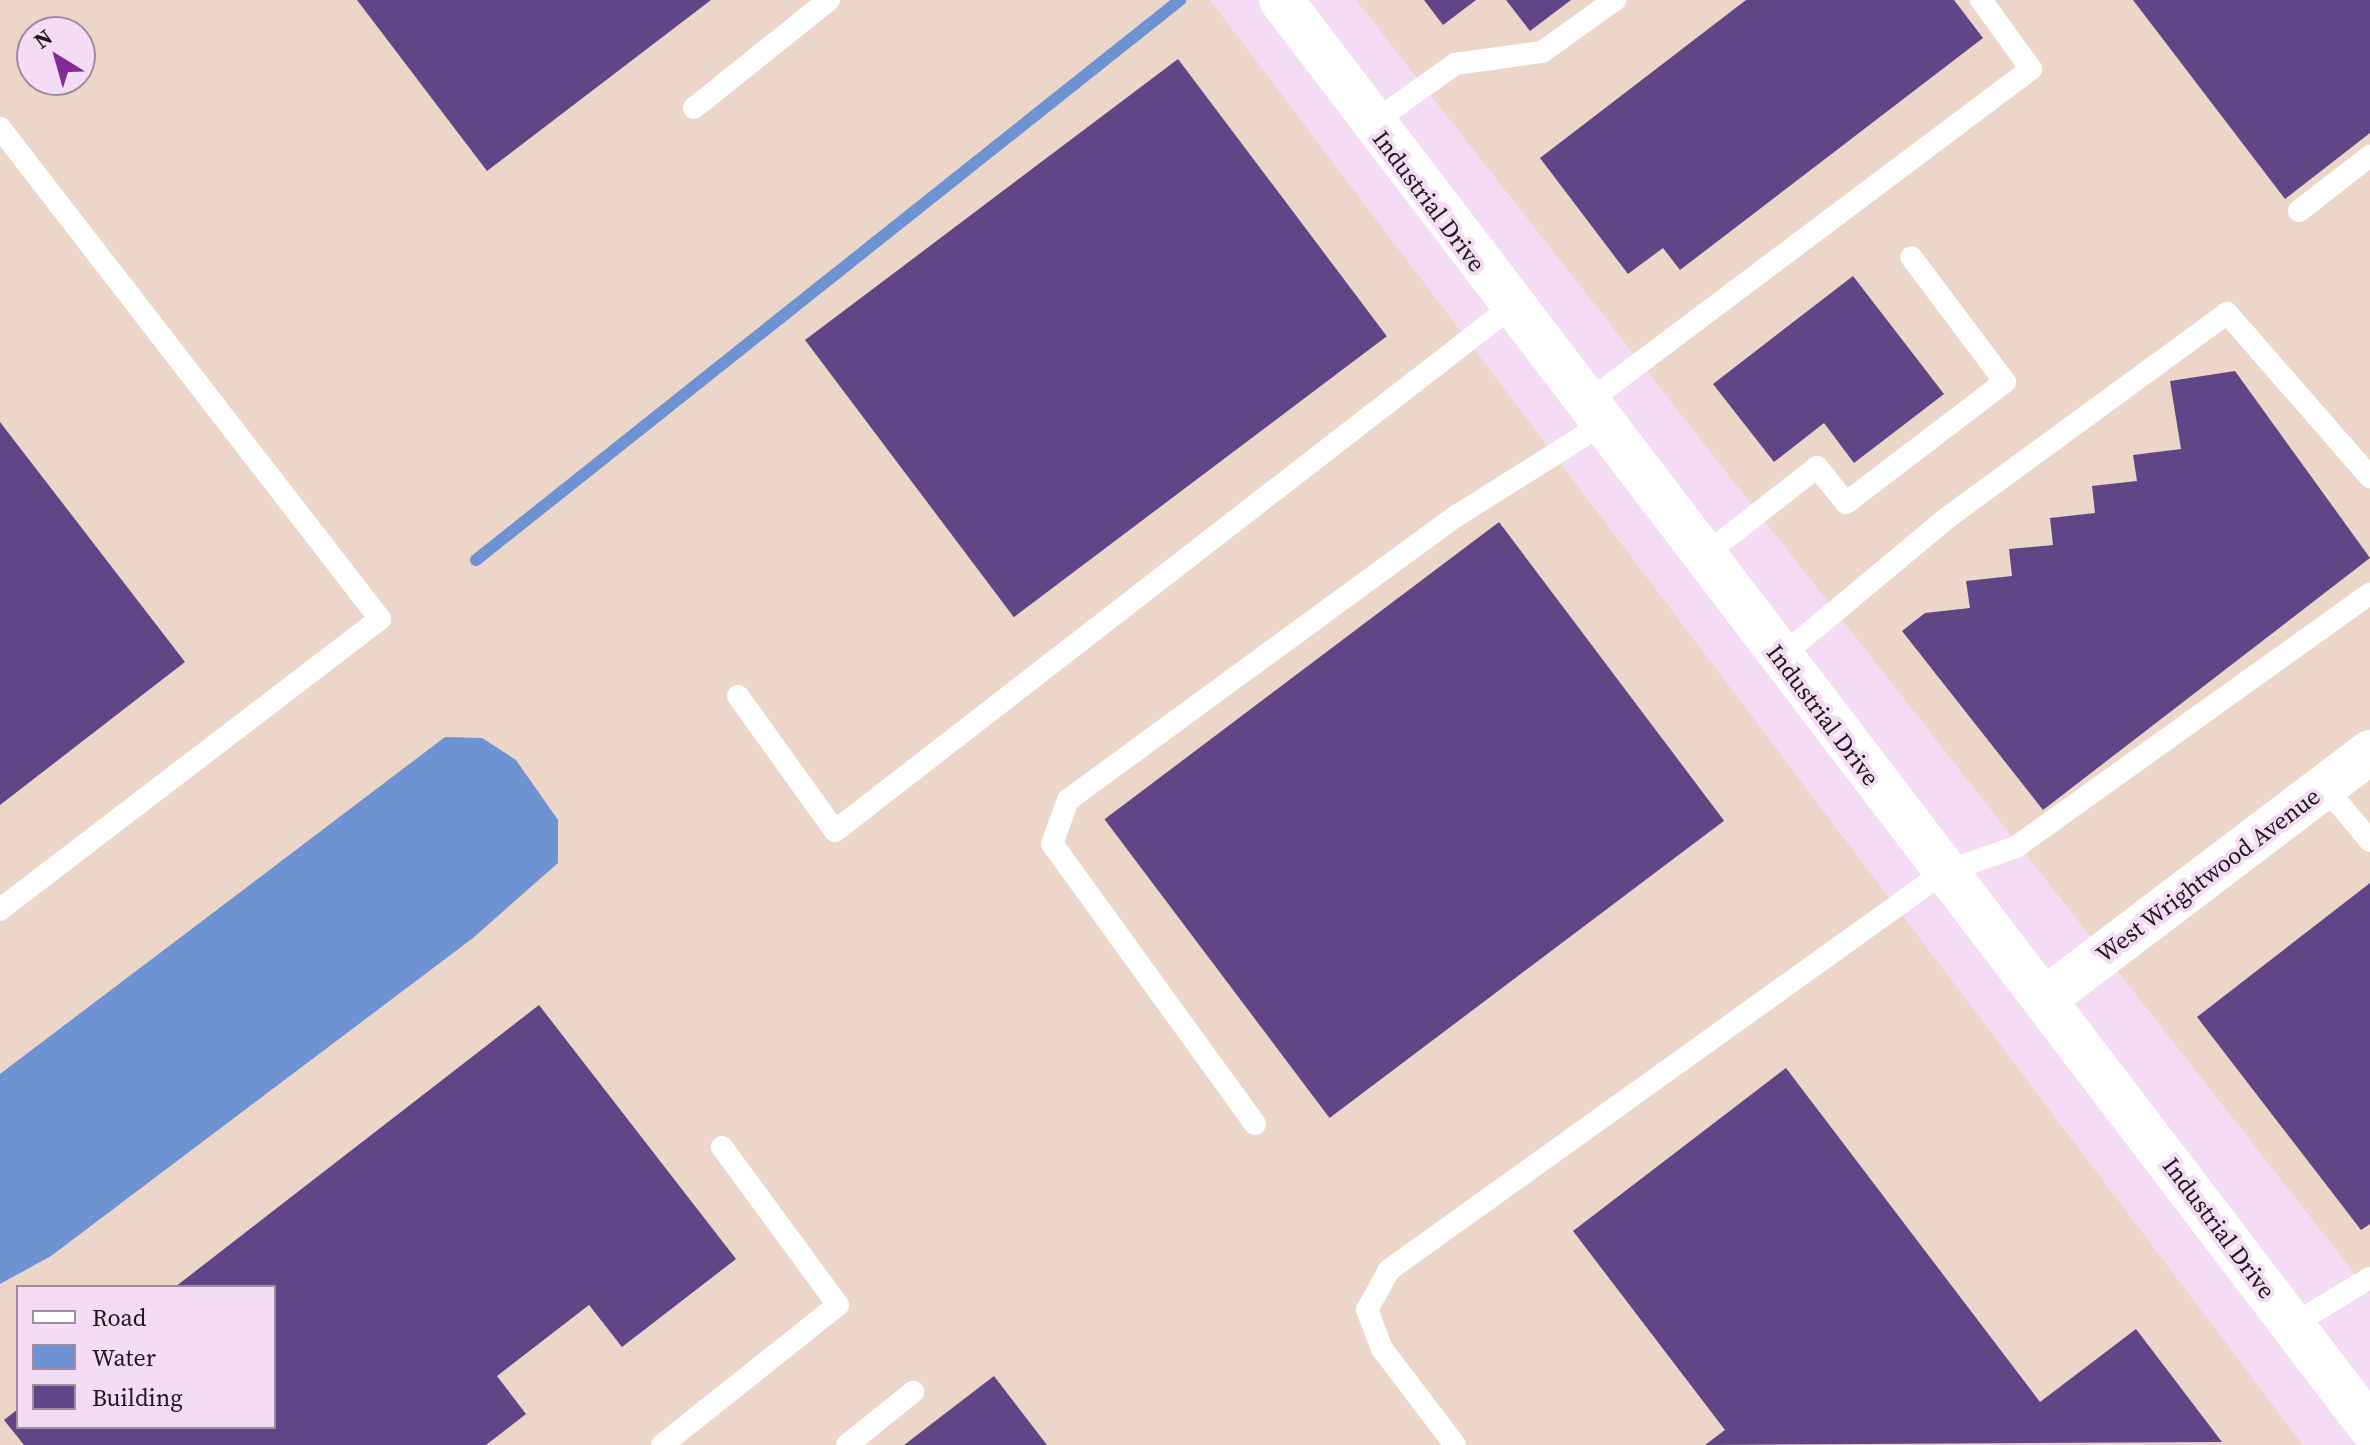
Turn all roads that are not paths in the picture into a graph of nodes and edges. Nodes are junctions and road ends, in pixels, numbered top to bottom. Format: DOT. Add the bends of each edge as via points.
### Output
graph roads {
  1 [pos="829,0"];
  2 [pos="1281,0"];
  3 [pos="1615,0"];
  4 [pos="1981,0"];
  5 [pos="694,108"];
  6 [pos="1371,124"];
  7 [pos="0,128"];
  8 [pos="2370,156"];
  9 [pos="2299,211"];
  10 [pos="1911,257"];
  11 [pos="1511,307"];
  12 [pos="1593,414"];
  13 [pos="2370,477"];
  14 [pos="1702,557"];
  15 [pos="2370,594"];
  16 [pos="1779,658"];
  17 [pos="738,696"];
  18 [pos="2370,752"];
  19 [pos="2325,787"];
  20 [pos="2370,841"];
  21 [pos="1944,872"];
  22 [pos="0,910"];
  23 [pos="2046,998"];
  24 [pos="1255,1124"];
  25 [pos="722,1147"];
  26 [pos="2370,1278"];
  27 [pos="2292,1325"];
  28 [pos="913,1392"];
  29 [pos="2370,1427"];
  30 [pos="662,1445"];
  31 [pos="847,1445"];
  32 [pos="1455,1445"];
  1 -- 5 [label="lane"];
  2 -- 6 [label="street, Industrial Drive"];
  3 -- 6 [label="lane" via="1542,52 1455,64"];
  4 -- 12 [label="lane" via="2031,69"];
  6 -- 11 [label="street, Industrial Drive"];
  7 -- 22 [label="lane" via="380,619"];
  8 -- 9 [label="lane"];
  10 -- 14 [label="lane" via="2005,382 1846,503 1817,467"];
  11 -- 12 [label="street, Industrial Drive"];
  11 -- 17 [label="lane" via="835,831"];
  12 -- 14 [label="street, Industrial Drive"];
  12 -- 24 [label="lane" via="1068,800 1052,844"];
  13 -- 16 [label="lane" via="2227,313 1947,518"];
  14 -- 16 [label="street, Industrial Drive"];
  15 -- 21 [label="lane" via="2016,847"];
  16 -- 21 [label="street, Industrial Drive"];
  18 -- 19 [label="street, West Wrightwood Avenue"];
  19 -- 20 [label="lane"];
  19 -- 23 [label="street, West Wrightwood Avenue"];
  21 -- 23 [label="street, Industrial Drive"];
  21 -- 32 [label="lane" via="1389,1270 1367,1310 1382,1349"];
  23 -- 27 [label="street, Industrial Drive"];
  25 -- 30 [label="lane" via="838,1305"];
  26 -- 27 [label="lane"];
  27 -- 29 [label="street, Industrial Drive"];
  28 -- 31 [label="lane"];
}
